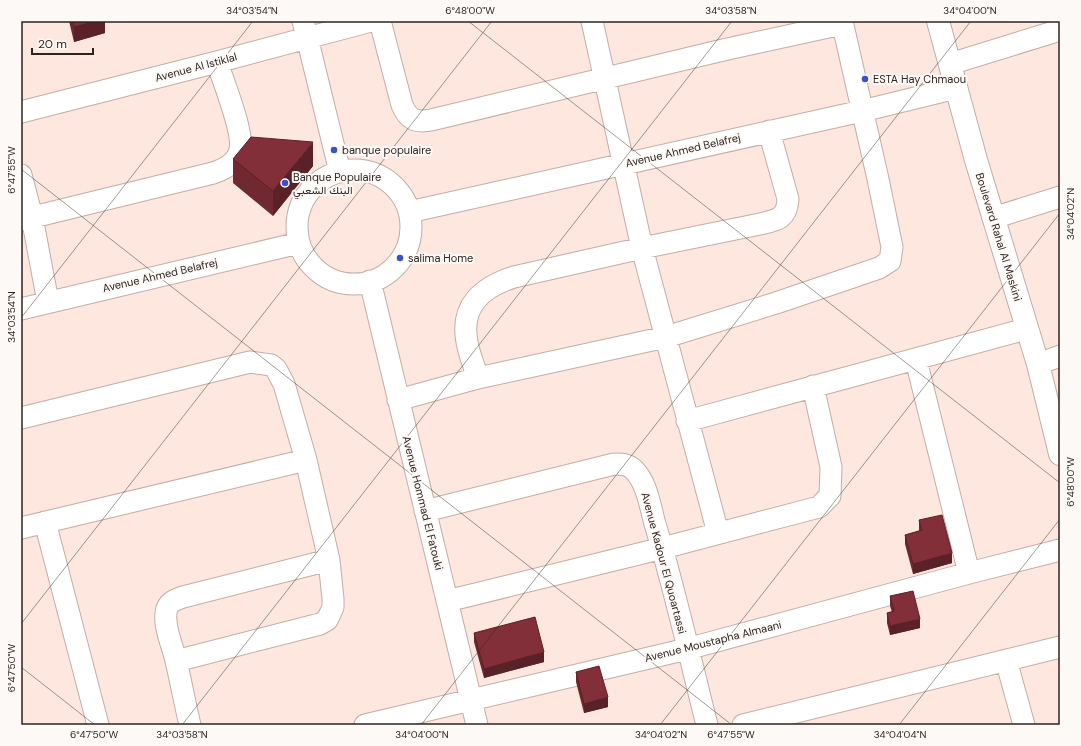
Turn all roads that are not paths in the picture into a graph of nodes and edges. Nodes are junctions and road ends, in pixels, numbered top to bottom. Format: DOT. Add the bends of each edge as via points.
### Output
graph roads {
  1 [pos="370,21"];
  2 [pos="380,21"];
  3 [pos="592,21"];
  4 [pos="938,21"];
  5 [pos="842,22"];
  6 [pos="305,30"];
  7 [pos="1060,30"];
  8 [pos="217,62"];
  9 [pos="950,64"];
  10 [pos="605,78"];
  11 [pos="956,88"];
  12 [pos="862,111"];
  13 [pos="21,112"];
  14 [pos="769,131"];
  15 [pos="623,163"];
  16 [pos="340,172"];
  17 [pos="21,176"];
  18 [pos="1060,197"];
  19 [pos="408,212"];
  20 [pos="27,218"];
  21 [pos="993,218"];
  22 [pos="299,243"];
  23 [pos="642,248"];
  24 [pos="370,281"];
  25 [pos="48,302"];
  26 [pos="21,309"];
  27 [pos="1026,329"];
  28 [pos="666,337"];
  29 [pos="1060,356"];
  30 [pos="916,360"];
  31 [pos="1038,364"];
  32 [pos="478,378"];
  33 [pos="813,386"];
  34 [pos="398,400"];
  35 [pos="21,418"];
  36 [pos="687,422"];
  37 [pos="1060,454"];
  38 [pos="306,460"];
  39 [pos="425,511"];
  40 [pos="45,522"];
  41 [pos="21,528"];
  42 [pos="718,534"];
  43 [pos="663,548"];
  44 [pos="1060,550"];
  45 [pos="328,560"];
  46 [pos="969,573"];
  47 [pos="447,601"];
  48 [pos="1060,647"];
  49 [pos="687,649"];
  50 [pos="1006,660"];
  51 [pos="176,661"];
  52 [pos="471,700"];
  53 [pos="98,725"];
  54 [pos="190,725"];
  55 [pos="365,725"];
  56 [pos="477,725"];
  57 [pos="707,725"];
  58 [pos="743,725"];
  59 [pos="1024,725"];
  1 -- 6 [label="street, Avenue Al Istiklal"];
  2 -- 10 [label="street" via="402,105 406,114 420,121"];
  3 -- 10 [label="street"];
  4 -- 9 [label="street, Boulevard Rahal Al Maskini"];
  5 -- 10 [label="street"];
  5 -- 12 [label="street"];
  6 -- 8 [label="street, Avenue Al Istiklal"];
  6 -- 16 [label="street"];
  7 -- 9 [label="street"];
  8 -- 13 [label="street, Avenue Al Istiklal"];
  8 -- 20 [label="street" via="241,136 238,155 229,166 213,173"];
  9 -- 11 [label="street, Boulevard Rahal Al Maskini"];
  10 -- 15 [label="street"];
  11 -- 12 [label="street, Avenue Ahmed Belafrej"];
  11 -- 21 [label="street, Boulevard Rahal Al Maskini"];
  12 -- 14 [label="street, Avenue Ahmed Belafrej"];
  12 -- 28 [label="street" via="892,247 890,261 879,268 834,285"];
  14 -- 15 [label="street, Avenue Ahmed Belafrej"];
  14 -- 23 [label="street" via="788,199 788,206 782,217 760,224"];
  15 -- 19 [label="street, Avenue Ahmed Belafrej"];
  15 -- 23 [label="street"];
  16 -- 19 [label="street" via="356,170 379,176 398,191"];
  16 -- 22 [label="street" via="320,182 304,199 297,220"];
  17 -- 20 [label="street"];
  18 -- 21 [label="street"];
  19 -- 24 [label="street" via="409,237 400,260 381,277"];
  20 -- 25 [label="street"];
  21 -- 27 [label="street, Boulevard Rahal Al Maskini"];
  22 -- 24 [label="street" via="308,261 322,274 340,282 355,284"];
  22 -- 25 [label="street, Avenue Ahmed Belafrej"];
  23 -- 28 [label="street"];
  23 -- 32 [label="street" via="514,277 498,282 484,291 470,306 466,323 467,342"];
  24 -- 34 [label="street, Avenue Hommad El Fatouki"];
  25 -- 26 [label="street, Avenue Ahmed Belafrej"];
  27 -- 30 [label="street"];
  27 -- 31 [label="street, Boulevard Rahal Al Maskini"];
  28 -- 32 [label="street"];
  28 -- 36 [label="street"];
  29 -- 31 [label="street"];
  30 -- 33 [label="street"];
  30 -- 46 [label="street"];
  31 -- 37 [label="street, Boulevard Rahal Al Maskini"];
  32 -- 34 [label="street"];
  33 -- 36 [label="street"];
  33 -- 42 [label="street" via="831,467 830,496 819,507"];
  34 -- 39 [label="street, Avenue Hommad El Fatouki"];
  35 -- 38 [label="street" via="250,362 264,363 276,369 284,384"];
  36 -- 42 [label="street"];
  38 -- 40 [label="street"];
  38 -- 45 [label="street"];
  39 -- 43 [label="street, Avenue Kadour El Quoartassi" via="614,464 625,464 634,470 642,482"];
  39 -- 47 [label="street, Avenue Hommad El Fatouki"];
  40 -- 41 [label="street"];
  40 -- 53 [label="street"];
  42 -- 43 [label="street"];
  43 -- 47 [label="street"];
  43 -- 49 [label="street, Avenue Kadour El Quoartassi"];
  44 -- 46 [label="street, Avenue Moustapha Almaani"];
  45 -- 51 [label="street" via="333,607 327,620 320,624"];
  45 -- 51 [label="street" via="175,600 169,605 166,613 166,624"];
  46 -- 49 [label="street, Avenue Moustapha Almaani"];
  47 -- 52 [label="street, Avenue Hommad El Fatouki"];
  48 -- 50 [label="street"];
  49 -- 52 [label="street, Avenue Moustapha Almaani"];
  49 -- 57 [label="street, Avenue Kadour El Quoartassi"];
  50 -- 58 [label="street"];
  50 -- 59 [label="street"];
  51 -- 54 [label="street"];
  52 -- 55 [label="street, Avenue Moustapha Almaani"];
  52 -- 56 [label="street, Avenue Hommad El Fatouki"];
}
